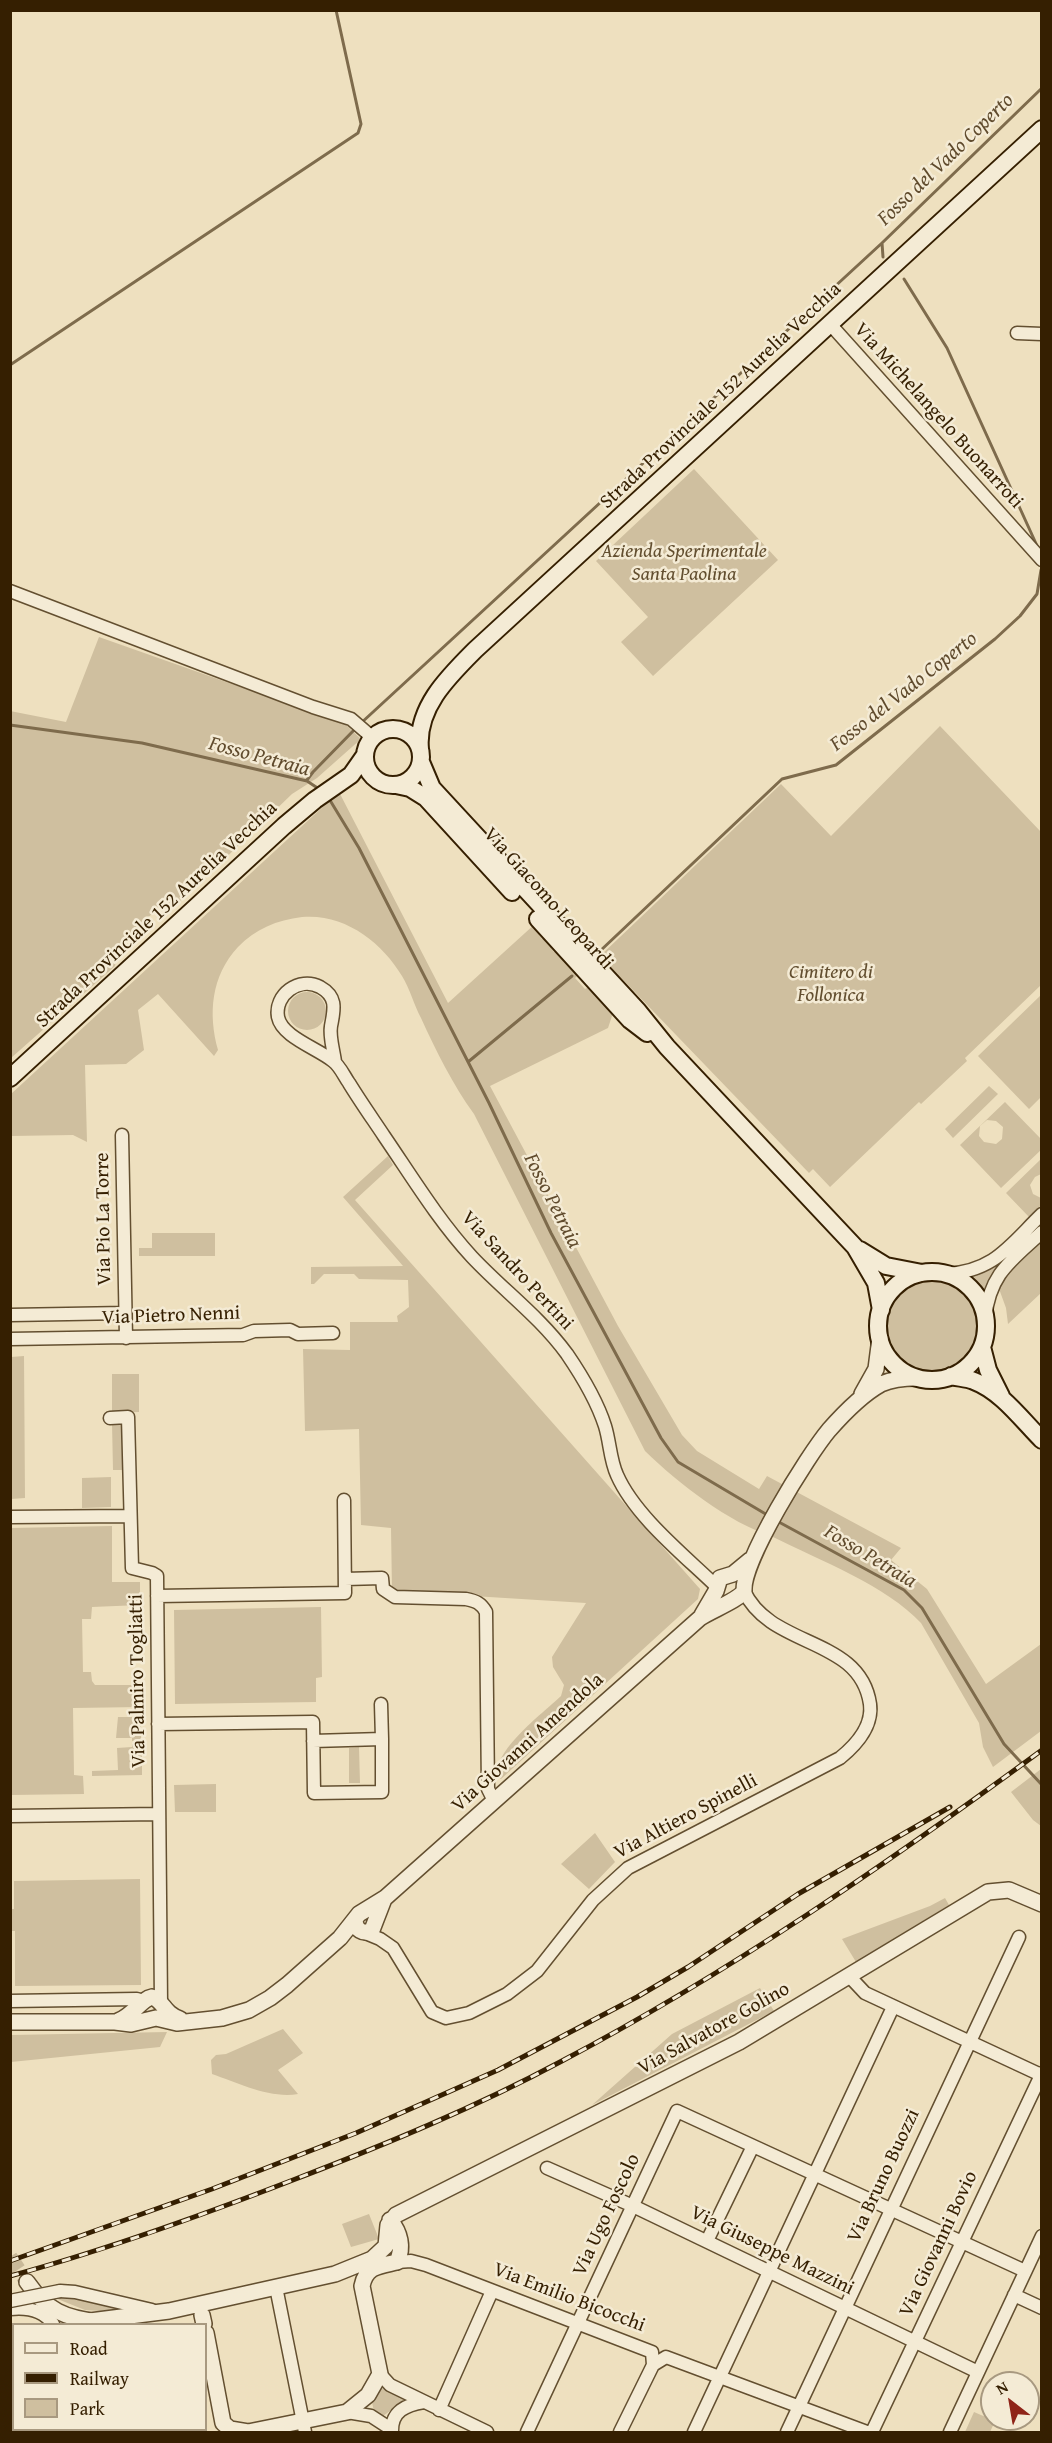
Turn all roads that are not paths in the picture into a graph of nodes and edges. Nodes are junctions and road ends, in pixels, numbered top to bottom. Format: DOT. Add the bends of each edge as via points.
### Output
graph roads {
  1 [pos="1041,129"];
  2 [pos="830,324"];
  3 [pos="1017,333"];
  4 [pos="1041,334"];
  5 [pos="1041,560"];
  6 [pos="10,591"];
  7 [pos="434,698"];
  8 [pos="376,733"];
  9 [pos="365,755"];
  10 [pos="420,755"];
  11 [pos="387,783"];
  12 [pos="334,786"];
  13 [pos="667,1047"];
  14 [pos="335,1062"];
  15 [pos="10,1078"];
  16 [pos="122,1136"];
  17 [pos="1041,1214"];
  18 [pos="1041,1232"];
  19 [pos="855,1246"];
  20 [pos="923,1273"];
  21 [pos="945,1274"];
  22 [pos="881,1310"];
  23 [pos="125,1313"];
  24 [pos="10,1315"];
  25 [pos="986,1318"];
  26 [pos="333,1333"];
  27 [pos="126,1338"];
  28 [pos="880,1338"];
  29 [pos="10,1340"];
  30 [pos="982,1347"];
  31 [pos="951,1376"];
  32 [pos="917,1378"];
  33 [pos="858,1401"];
  34 [pos="1004,1401"];
  35 [pos="110,1418"];
  36 [pos="1041,1440"];
  37 [pos="344,1500"];
  38 [pos="129,1516"];
  39 [pos="10,1517"];
  40 [pos="345,1579"];
  41 [pos="729,1584"];
  42 [pos="157,1596"];
  43 [pos="700,1618"];
  44 [pos="381,1704"];
  45 [pos="158,1724"];
  46 [pos="382,1739"];
  47 [pos="313,1741"];
  48 [pos="494,1801"];
  49 [pos="159,1814"];
  50 [pos="10,1816"];
  51 [pos="384,1899"];
  52 [pos="1041,1904"];
  53 [pos="360,1924"];
  54 [pos="1019,1937"];
  55 [pos="850,1977"];
  56 [pos="10,2001"];
  57 [pos="151,2007"];
  58 [pos="893,2007"];
  59 [pos="10,2022"];
  60 [pos="968,2043"];
  61 [pos="1041,2074"];
  62 [pos="753,2146"];
  63 [pos="547,2168"];
  64 [pos="815,2174"];
  65 [pos="633,2206"];
  66 [pos="890,2209"];
  67 [pos="396,2220"];
  68 [pos="707,2241"];
  69 [pos="962,2242"];
  70 [pos="1040,2243"];
  71 [pos="385,2248"];
  72 [pos="397,2262"];
  73 [pos="769,2271"];
  74 [pos="1025,2271"];
  75 [pos="335,2274"];
  76 [pos="27,2282"];
  77 [pos="362,2286"];
  78 [pos="276,2287"];
  79 [pos="492,2291"];
  80 [pos="1014,2295"];
  81 [pos="217,2300"];
  82 [pos="10,2301"];
  83 [pos="187,2307"];
  84 [pos="844,2307"];
  85 [pos="1041,2308"];
  86 [pos="10,2309"];
  87 [pos="169,2311"];
  88 [pos="203,2320"];
  89 [pos="90,2321"];
  90 [pos="50,2323"];
  91 [pos="113,2323"];
  92 [pos="128,2323"];
  93 [pos="577,2324"];
  94 [pos="207,2339"];
  95 [pos="915,2341"];
  96 [pos="653,2365"];
  97 [pos="978,2372"];
  98 [pos="380,2374"];
  99 [pos="720,2377"];
  100 [pos="424,2402"];
  101 [pos="789,2403"];
  102 [pos="440,2410"];
  103 [pos="346,2412"];
  104 [pos="304,2427"];
  105 [pos="221,2428"];
  106 [pos="392,2431"];
  107 [pos="248,2433"];
  108 [pos="487,2433"];
  109 [pos="526,2433"];
  110 [pos="620,2433"];
  111 [pos="694,2433"];
  112 [pos="787,2433"];
  113 [pos="867,2433"];
  114 [pos="872,2433"];
  115 [pos="950,2433"];
  1 -- 2 [label="main road, Strada Provinciale 152 Aurelia Vecchia"];
  2 -- 5 [label="street, Via Michelangelo Buonarroti"];
  2 -- 7 [label="main road, Strada Provinciale 152 Aurelia Vecchia" via="480,645"];
  3 -- 4 [label="street"];
  6 -- 8 [label="street" via="351,719"];
  7 -- 8 [label="main road, Strada Provinciale 152 Aurelia Vecchia" via="410,719"];
  7 -- 10 [label="main road, Strada Provinciale 152 Aurelia Vecchia" via="421,725"];
  8 -- 9 [label="main road, Strada Provinciale 152 Aurelia Vecchia"];
  8 -- 10 [label="main road" via="394,729 408,733"];
  9 -- 11 [label="main road" via="370,773"];
  9 -- 12 [label="main road, Strada Provinciale 152 Aurelia Vecchia" via="353,772"];
  10 -- 11 [label="main road" via="417,772 410,780"];
  10 -- 13 [label="main road, Via Giacomo Leopardi" via="432,788"];
  11 -- 12 [label="main road, Strada Provinciale 152 Aurelia Vecchia" via="351,782"];
  11 -- 13 [label="main road, Via Giacomo Leopardi" via="410,788 426,798 630,1020"];
  12 -- 15 [label="main road, Strada Provinciale 152 Aurelia Vecchia" via="305,808"];
  13 -- 19 [label="main road, Via Giacomo Leopardi"];
  14 -- 14 [label="street, Via Sandro Pertini" via="332,1001 312,984 294,987 281,999 281,1026"];
  14 -- 41 [label="street, Via Sandro Pertini" via="450,1230 536,1316 565,1352 599,1411 614,1468 625,1489 696,1569"];
  16 -- 23 [label="street, Via Pio La Torre"];
  17 -- 21 [label="street" via="987,1264 975,1270"];
  18 -- 25 [label="street" via="997,1277 988,1298"];
  19 -- 20 [label="main road, Via Giacomo Leopardi" via="886,1266"];
  19 -- 22 [label="main road, Via Giacomo Leopardi" via="876,1283"];
  20 -- 21 [label="main road, Via Giacomo Leopardi"];
  20 -- 22 [label="main road, Via Giacomo Leopardi" via="897,1286"];
  21 -- 25 [label="main road, Via Giacomo Leopardi" via="972,1290"];
  22 -- 28 [label="main road, Via Giacomo Leopardi"];
  23 -- 24 [label="street, Via Pietro Nenni"];
  23 -- 27 [label="street, Via Pio La Torre"];
  25 -- 30 [label="main road"];
  26 -- 27 [label="street, Via Pietro Nenni" via="298,1334 281,1330 243,1335"];
  27 -- 29 [label="street, Via Pietro Nenni"];
  28 -- 32 [label="main road" via="892,1361"];
  28 -- 33 [label="street, Via Giovanni Amendola" via="876,1369"];
  30 -- 31 [label="main road" via="969,1364"];
  30 -- 34 [label="main road" via="988,1370"];
  31 -- 32 [label="main road"];
  31 -- 34 [label="main road" via="974,1381"];
  32 -- 33 [label="street, Via Giovanni Amendola" via="885,1382"];
  33 -- 41 [label="street, Via Giovanni Amendola" via="821,1440 752,1558"];
  34 -- 36 [label="main road"];
  35 -- 38 [label="street, Via Palmiro Togliatti" via="128,1417"];
  37 -- 40 [label="street"];
  38 -- 39 [label="street"];
  38 -- 42 [label="street, Via Palmiro Togliatti" via="132,1568 157,1576"];
  40 -- 42 [label="street" via="345,1593"];
  40 -- 48 [label="street" via="382,1578 382,1589 395,1597 466,1599 483,1607 488,1789"];
  41 -- 43 [label="street, Via Giovanni Amendola"];
  41 -- 43 [label="street, Via Giovanni Amendola" via="739,1599"];
  41 -- 53 [label="street, Via Altiero Spinelli" via="775,1626 847,1662 861,1676 868,1690 870,1718 848,1752 628,1868 593,1900 537,1971 507,1994 469,2013 446,2018 432,2012 393,1948"];
  42 -- 45 [label="street, Via Palmiro Togliatti"];
  43 -- 48 [label="street, Via Giovanni Amendola"];
  44 -- 46 [label="street"];
  45 -- 47 [label="street" via="313,1722"];
  45 -- 49 [label="street, Via Palmiro Togliatti"];
  46 -- 47 [label="street"];
  46 -- 47 [label="street" via="382,1792 314,1793"];
  48 -- 51 [label="street, Via Giovanni Amendola"];
  49 -- 50 [label="street"];
  49 -- 57 [label="street, Via Palmiro Togliatti" via="160,1981"];
  51 -- 53 [label="street, Via Giovanni Amendola"];
  51 -- 53 [label="street, Via Giovanni Amendola" via="372,1930"];
  52 -- 55 [label="street, Via Salvatore Golino" via="1009,1890 988,1892"];
  53 -- 57 [label="street, Via Giovanni Amendola" via="255,2007 222,2018 185,2021"];
  54 -- 60 [label="street, Via Bruno Buozzi"];
  55 -- 58 [label="street" via="861,1991"];
  55 -- 67 [label="street, Via Salvatore Golino" via="739,2042"];
  56 -- 57 [label="street, Via Giovanni Amendola" via="136,1999"];
  57 -- 59 [label="street" via="115,2022"];
  58 -- 60 [label="street"];
  58 -- 64 [label="street"];
  60 -- 61 [label="street"];
  60 -- 66 [label="street, Via Bruno Buozzi"];
  61 -- 69 [label="street, Via Giovanni Bovio"];
  62 -- 64 [label="street"];
  62 -- 65 [label="street, Via Ugo Foscolo" via="677,2112"];
  62 -- 68 [label="street"];
  63 -- 65 [label="street, Via Giuseppe Mazzini"];
  64 -- 66 [label="street"];
  64 -- 73 [label="street"];
  65 -- 68 [label="street, Via Giuseppe Mazzini"];
  65 -- 93 [label="street, Via Ugo Foscolo"];
  66 -- 69 [label="street"];
  66 -- 84 [label="street, Via Bruno Buozzi"];
  67 -- 71 [label="street"];
  67 -- 72 [label="street" via="401,2251"];
  68 -- 73 [label="street, Via Giuseppe Mazzini"];
  69 -- 74 [label="street"];
  69 -- 95 [label="street, Via Giovanni Bovio"];
  70 -- 74 [label="street"];
  71 -- 72 [label="street" via="389,2258"];
  71 -- 75 [label="street" via="372,2259"];
  72 -- 77 [label="street" via="368,2271"];
  72 -- 79 [label="street, Via Emilio Bicocchi" via="426,2265"];
  73 -- 84 [label="street, Via Giuseppe Mazzini"];
  73 -- 99 [label="street"];
  74 -- 80 [label="street"];
  75 -- 77 [label="street" via="354,2277"];
  75 -- 78 [label="street"];
  76 -- 89 [label="street" via="49,2308"];
  77 -- 98 [label="street"];
  78 -- 81 [label="street"];
  78 -- 104 [label="street"];
  79 -- 93 [label="street, Via Emilio Bicocchi"];
  79 -- 102 [label="street"];
  80 -- 85 [label="street"];
  80 -- 97 [label="street"];
  81 -- 83 [label="street"];
  81 -- 88 [label="street" via="205,2307"];
  82 -- 87 [label="street, bridge" via="60,2291 141,2309"];
  83 -- 87 [label="street"];
  83 -- 88 [label="street" via="196,2310"];
  84 -- 95 [label="street, Via Giuseppe Mazzini"];
  84 -- 101 [label="street, Via Bruno Buozzi"];
  86 -- 90 [label="street" via="30,2309"];
  87 -- 89 [label="street"];
  87 -- 92 [label="street"];
  89 -- 91 [label="street"];
  93 -- 96 [label="street, Via Emilio Bicocchi" via="652,2352"];
  93 -- 109 [label="street, Via Ugo Foscolo"];
  94 -- 105 [label="street"];
  95 -- 97 [label="street, Via Giuseppe Mazzini"];
  95 -- 114 [label="street, Via Giovanni Bovio"];
  96 -- 99 [label="street, Via Emilio Bicocchi" via="666,2357"];
  96 -- 110 [label="street"];
  97 -- 115 [label="street"];
  98 -- 100 [label="street" via="390,2385"];
  98 -- 103 [label="street" via="368,2395"];
  99 -- 101 [label="street, Via Emilio Bicocchi"];
  99 -- 111 [label="street"];
  100 -- 102 [label="street"];
  100 -- 106 [label="street" via="402,2408 396,2414"];
  101 -- 112 [label="street, Via Bruno Buozzi"];
  101 -- 113 [label="street, Via Emilio Bicocchi"];
  102 -- 108 [label="street"];
  103 -- 104 [label="street"];
  103 -- 106 [label="street" via="371,2416"];
  104 -- 107 [label="street"];
  105 -- 107 [label="street"];
}
